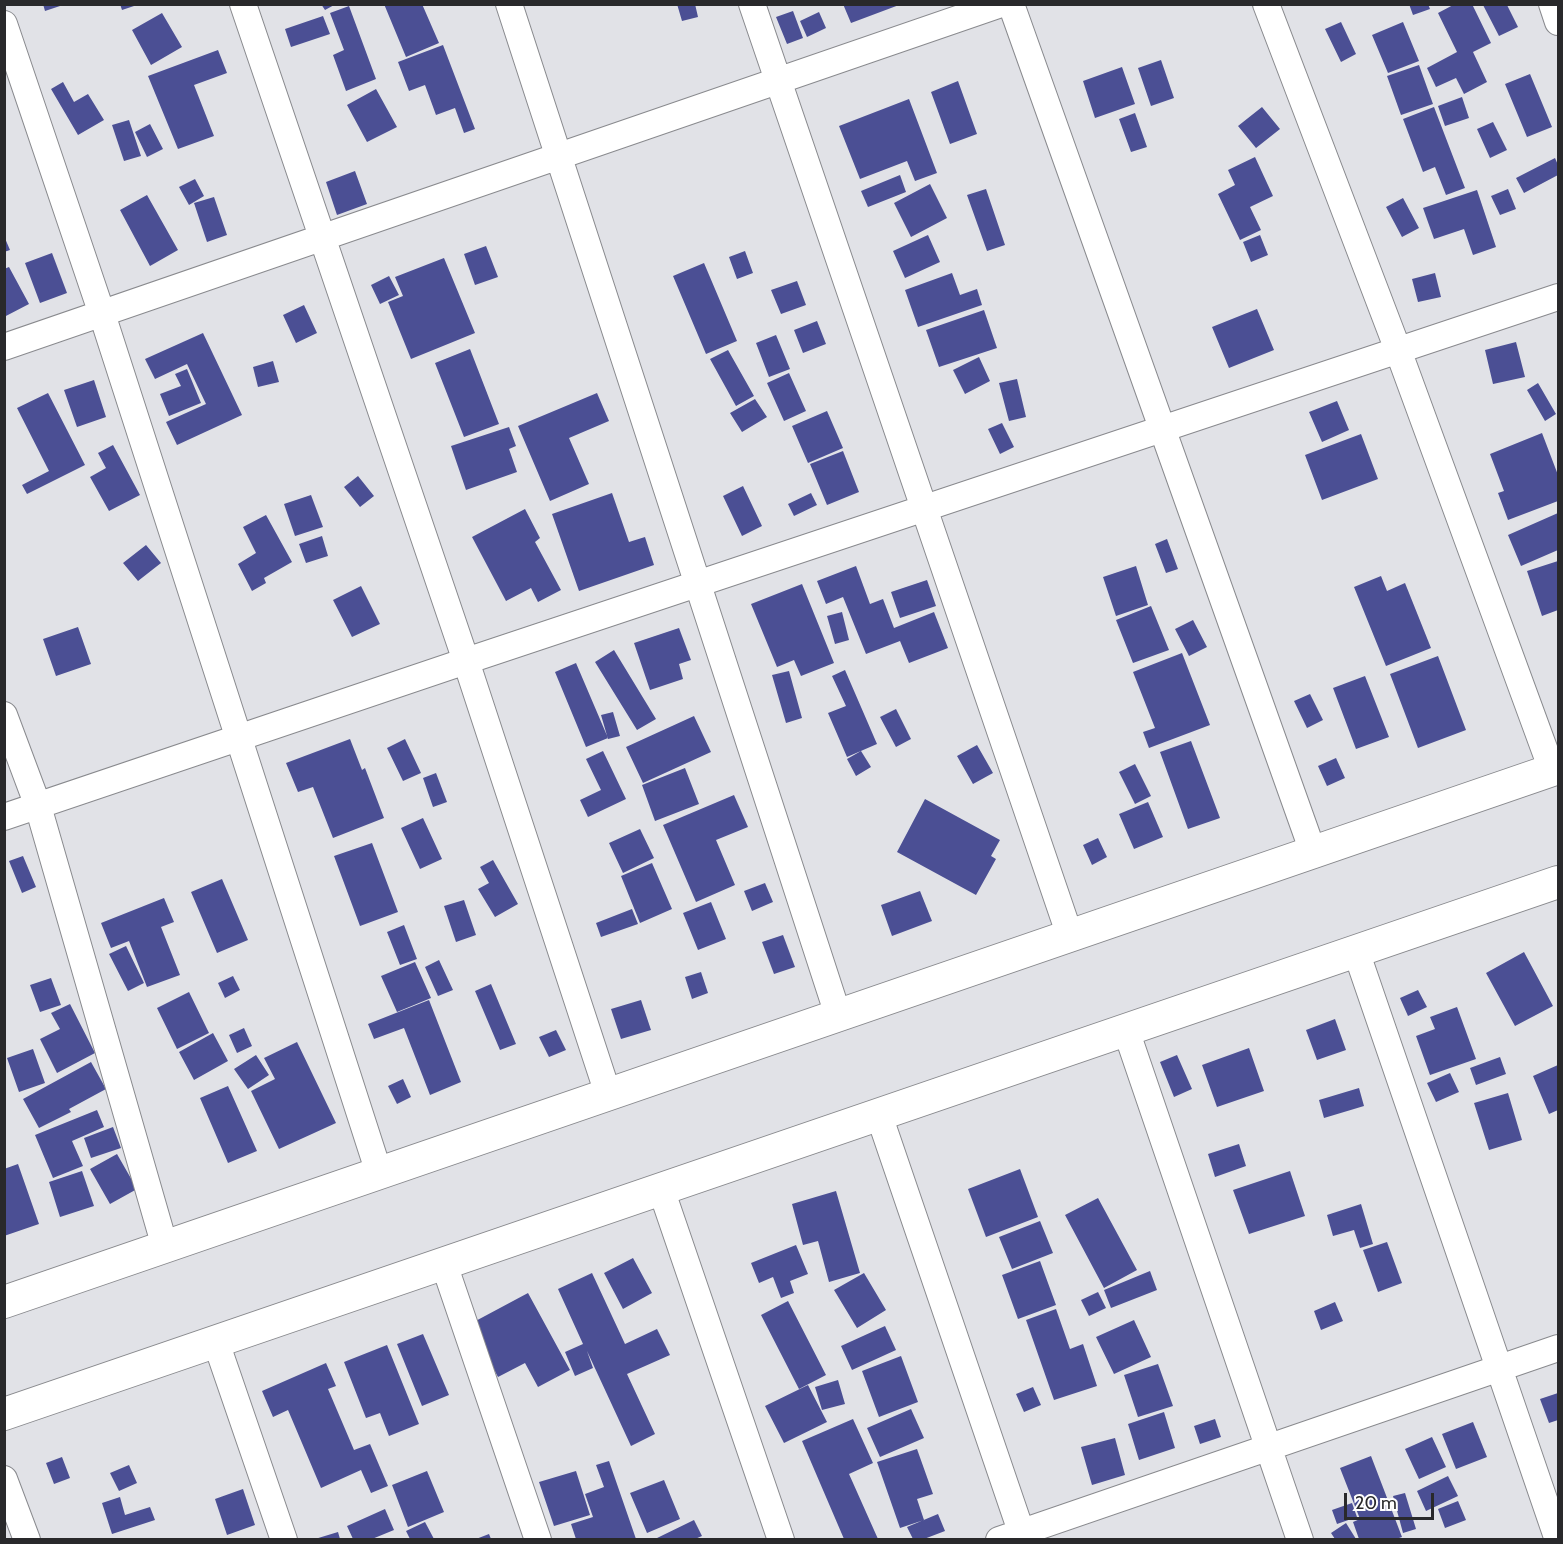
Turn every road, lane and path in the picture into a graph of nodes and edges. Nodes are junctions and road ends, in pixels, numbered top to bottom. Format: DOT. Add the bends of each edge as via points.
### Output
graph roads {
  1 [pos="243,4"];
  2 [pos="508,4"];
  3 [pos="752,4"];
  4 [pos="1001,4"];
  5 [pos="1011,4"];
  6 [pos="1266,4"];
  7 [pos="1552,4"];
  8 [pos="1558,22"];
  9 [pos="4,24"];
  10 [pos="778,81"];
  11 [pos="558,157"];
  12 [pos="322,238"];
  13 [pos="1558,297"];
  14 [pos="102,314"];
  15 [pos="4,347"];
  16 [pos="1398,350"];
  17 [pos="1162,429"];
  18 [pos="924,508"];
  19 [pos="697,584"];
  20 [pos="466,661"];
  21 [pos="4,716"];
  22 [pos="238,738"];
  23 [pos="1555,769"];
  24 [pos="38,806"];
  25 [pos="4,817"];
  26 [pos="1313,852"];
  27 [pos="1558,882"];
  28 [pos="1070,936"];
  29 [pos="1356,951"];
  30 [pos="838,1015"];
  31 [pos="1126,1030"];
  32 [pos="608,1094"];
  33 [pos="879,1115"];
  34 [pos="379,1173"];
  35 [pos="661,1189"];
  36 [pos="165,1247"];
  37 [pos="444,1264"];
  38 [pos="4,1302"];
  39 [pos="216,1342"];
  40 [pos="1558,1348"];
  41 [pos="1499,1368"];
  42 [pos="4,1414"];
  43 [pos="1268,1447"];
  44 [pos="4,1479"];
  45 [pos="1015,1537"];
  46 [pos="27,1539"];
  47 [pos="284,1539"];
  48 [pos="538,1539"];
  49 [pos="781,1539"];
  50 [pos="1300,1539"];
  51 [pos="1558,1539"];
  1 -- 12 [label="street"];
  2 -- 11 [label="street"];
  3 -- 10 [label="street"];
  4 -- 10 [label="street"];
  5 -- 17 [label="street"];
  6 -- 16 [label="street"];
  7 -- 8 [label="street"];
  9 -- 14 [label="street"];
  10 -- 11 [label="street"];
  10 -- 18 [label="street"];
  11 -- 12 [label="street"];
  11 -- 19 [label="street"];
  12 -- 14 [label="street"];
  12 -- 20 [label="street"];
  13 -- 16 [label="street"];
  14 -- 15 [label="street"];
  14 -- 22 [label="street"];
  16 -- 17 [label="street"];
  16 -- 23 [label="street"];
  17 -- 18 [label="street"];
  17 -- 26 [label="street"];
  18 -- 19 [label="street"];
  18 -- 28 [label="street"];
  19 -- 20 [label="street"];
  19 -- 30 [label="street"];
  20 -- 22 [label="street"];
  20 -- 32 [label="street"];
  21 -- 24 [label="street"];
  22 -- 24 [label="street"];
  22 -- 34 [label="street"];
  23 -- 26 [label="street"];
  24 -- 25 [label="street"];
  24 -- 36 [label="street"];
  26 -- 28 [label="street"];
  27 -- 29 [label="street"];
  28 -- 30 [label="street"];
  29 -- 31 [label="street"];
  29 -- 41 [label="street"];
  30 -- 32 [label="street"];
  31 -- 33 [label="street"];
  31 -- 43 [label="street"];
  32 -- 34 [label="street"];
  33 -- 35 [label="street"];
  33 -- 45 [label="street"];
  34 -- 36 [label="street"];
  35 -- 37 [label="street"];
  35 -- 49 [label="street"];
  36 -- 38 [label="street"];
  37 -- 39 [label="street"];
  37 -- 48 [label="street"];
  39 -- 42 [label="street"];
  39 -- 47 [label="street"];
  40 -- 41 [label="street"];
  41 -- 43 [label="street"];
  41 -- 51 [label="street"];
  43 -- 45 [label="street"];
  43 -- 50 [label="street"];
  44 -- 46 [label="street"];
}
